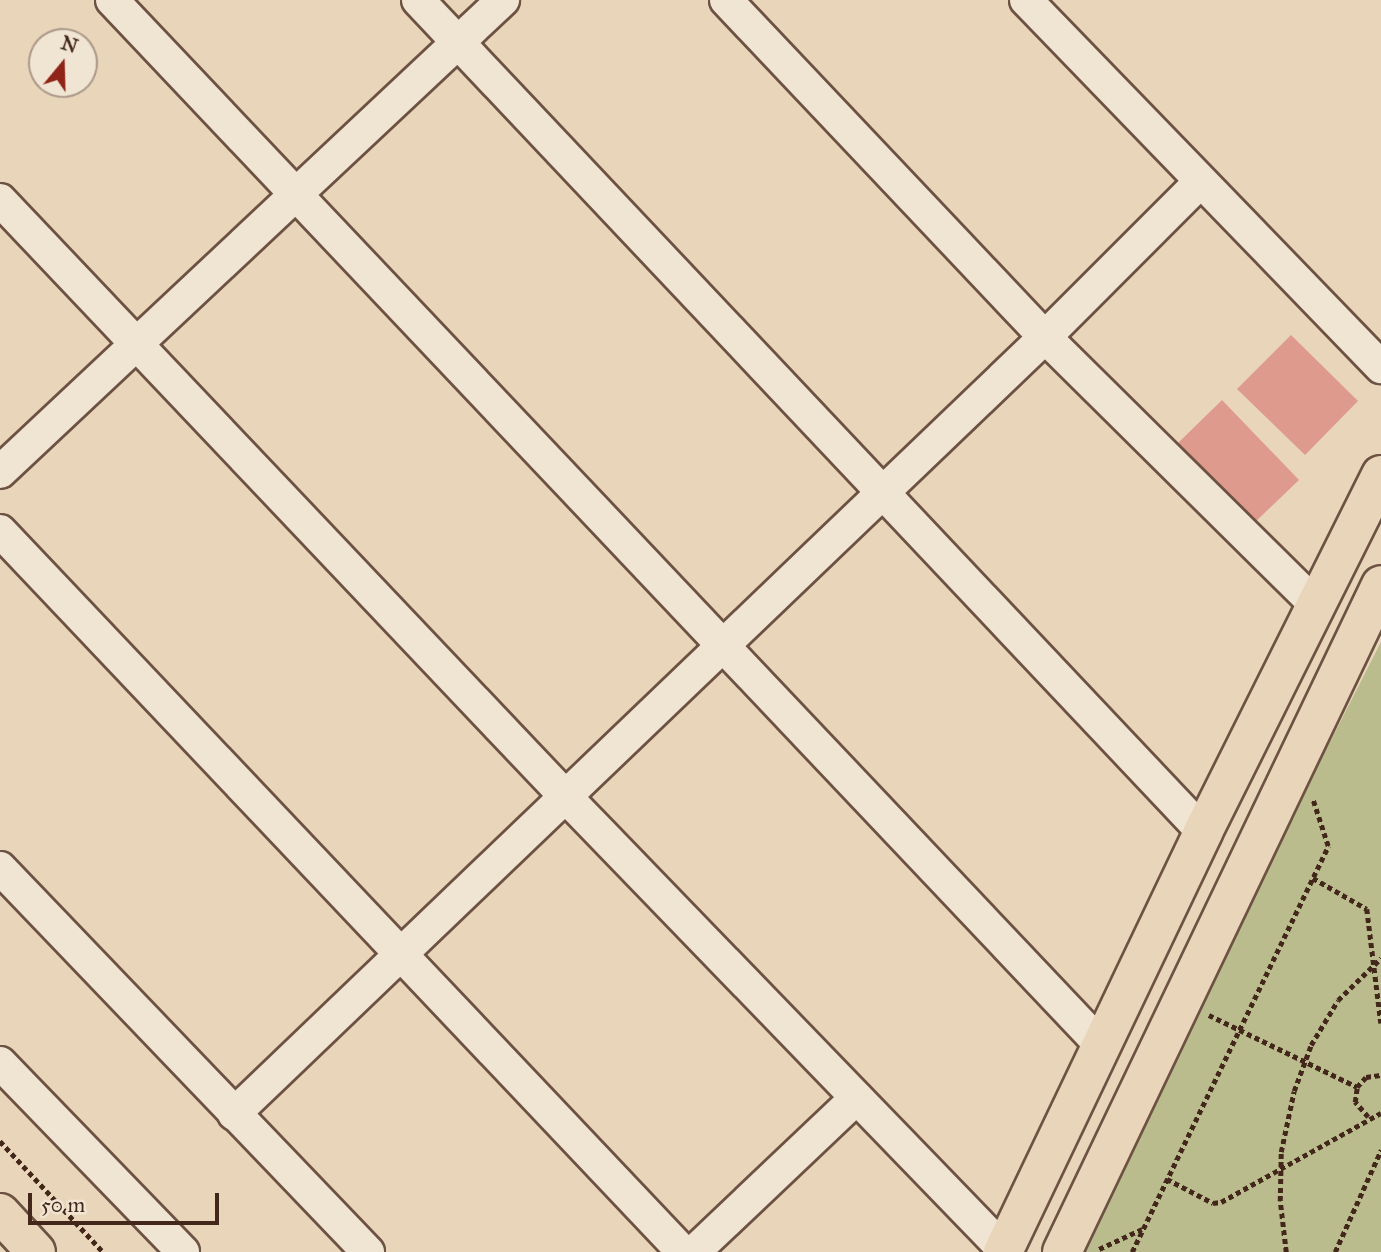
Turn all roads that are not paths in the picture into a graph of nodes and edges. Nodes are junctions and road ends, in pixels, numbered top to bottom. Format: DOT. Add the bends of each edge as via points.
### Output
graph roads {
  1 [pos="112,0"];
  2 [pos="418,0"];
  3 [pos="503,0"];
  4 [pos="726,0"];
  5 [pos="1026,0"];
  6 [pos="458,42"];
  7 [pos="1199,183"];
  8 [pos="296,194"];
  9 [pos="0,200"];
  10 [pos="1045,337"];
  11 [pos="137,344"];
  12 [pos="1381,367"];
  13 [pos="0,472"];
  14 [pos="1381,475"];
  15 [pos="884,491"];
  16 [pos="0,531"];
  17 [pos="1381,584"];
  18 [pos="1316,605"];
  19 [pos="723,646"];
  20 [pos="564,795"];
  21 [pos="1203,832"];
  22 [pos="0,868"];
  23 [pos="399,954"];
  24 [pos="1100,1044"];
  25 [pos="0,1063"];
  26 [pos="856,1098"];
  27 [pos="234,1114"];
  28 [pos="0,1213"];
  29 [pos="1003,1251"];
  30 [pos="36,1252"];
  31 [pos="183,1252"];
  32 [pos="368,1252"];
  33 [pos="683,1252"];
  34 [pos="694,1252"];
  35 [pos="1062,1252"];
  1 -- 8 [label="street"];
  2 -- 6 [label="street"];
  3 -- 6 [label="street"];
  4 -- 10 [label="street"];
  5 -- 7 [label="street"];
  6 -- 8 [label="street"];
  6 -- 15 [label="street"];
  7 -- 10 [label="street"];
  7 -- 12 [label="street"];
  8 -- 11 [label="street"];
  8 -- 19 [label="street"];
  9 -- 11 [label="street"];
  10 -- 15 [label="street"];
  10 -- 18 [label="street"];
  11 -- 13 [label="street"];
  11 -- 20 [label="street"];
  14 -- 18 [label="main road"];
  15 -- 19 [label="street"];
  15 -- 21 [label="street"];
  16 -- 23 [label="street"];
  17 -- 35 [label="main road"];
  18 -- 21 [label="main road"];
  19 -- 20 [label="street"];
  19 -- 24 [label="street"];
  20 -- 23 [label="street"];
  20 -- 26 [label="street"];
  21 -- 24 [label="main road"];
  22 -- 27 [label="street"];
  23 -- 27 [label="street"];
  23 -- 33 [label="street"];
  24 -- 29 [label="main road"];
  25 -- 31 [label="street"];
  26 -- 29 [label="street"];
  26 -- 34 [label="street"];
  27 -- 32 [label="street"];
  28 -- 30 [label="main road"];
}
